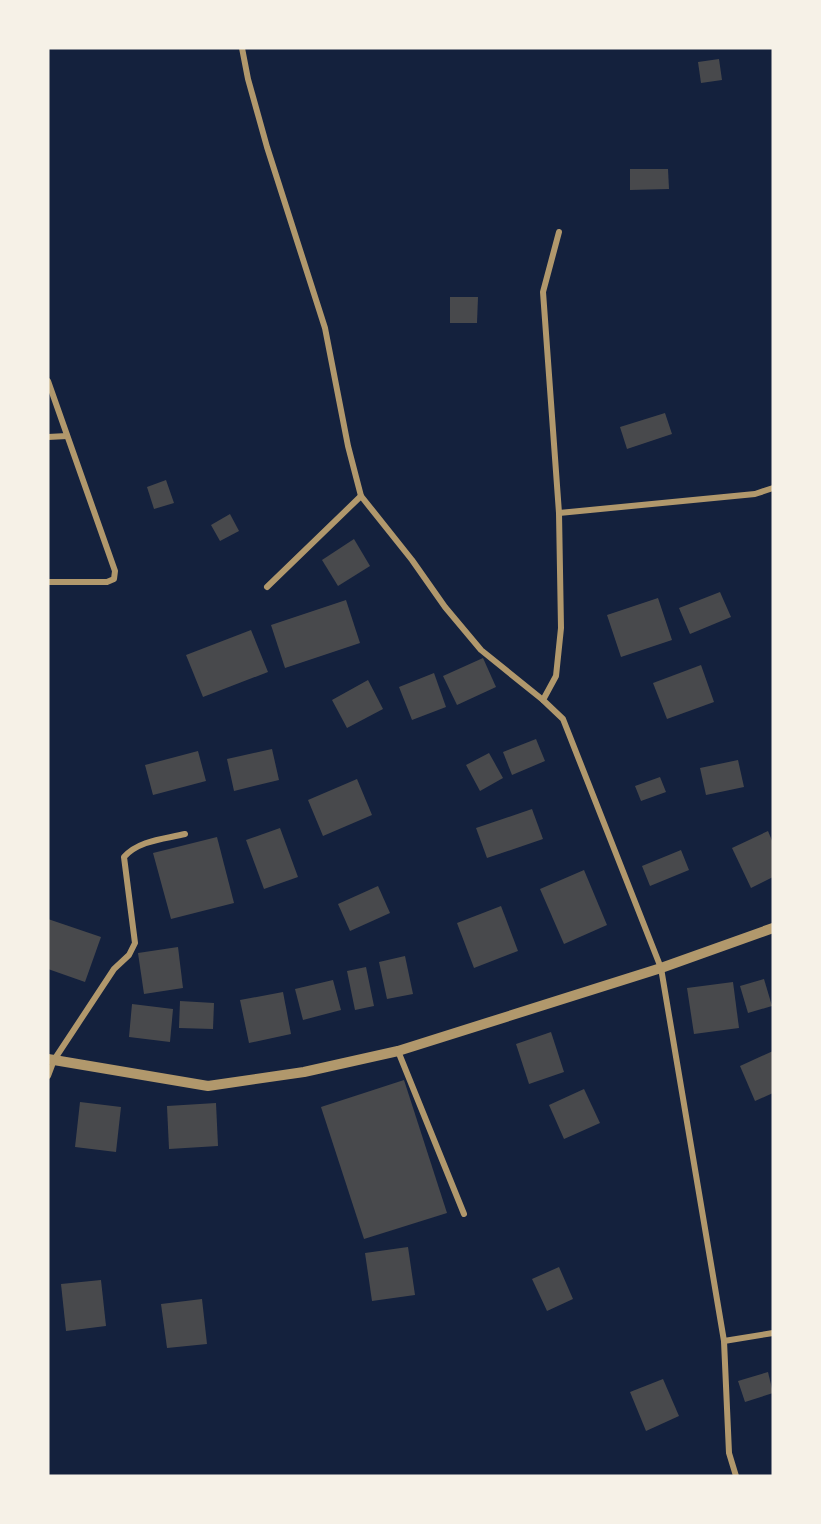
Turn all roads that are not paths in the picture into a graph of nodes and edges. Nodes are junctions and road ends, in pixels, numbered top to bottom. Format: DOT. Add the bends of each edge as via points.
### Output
graph roads {
  1 [pos="242,48"];
  2 [pos="559,232"];
  3 [pos="48,381"];
  4 [pos="68,436"];
  5 [pos="48,437"];
  6 [pos="773,488"];
  7 [pos="361,496"];
  8 [pos="559,513"];
  9 [pos="48,582"];
  10 [pos="267,587"];
  11 [pos="543,700"];
  12 [pos="186,834"];
  13 [pos="773,927"];
  14 [pos="661,968"];
  15 [pos="398,1051"];
  16 [pos="51,1059"];
  17 [pos="48,1076"];
  18 [pos="464,1214"];
  19 [pos="773,1333"];
  20 [pos="724,1341"];
  21 [pos="736,1476"];
  1 -- 7 [label="street" via="267,147 325,328"];
  2 -- 8 [label="street" via="543,292"];
  3 -- 4 [label="street"];
  4 -- 5 [label="street"];
  4 -- 9 [label="street" via="115,571 114,579"];
  6 -- 8 [label="street" via="755,494"];
  7 -- 10 [label="street"];
  7 -- 11 [label="street" via="481,650"];
  8 -- 11 [label="street" via="560,638 556,676"];
  11 -- 14 [label="street" via="563,719"];
  12 -- 16 [label="street" via="140,845 124,857 135,943"];
  13 -- 14 [label="street"];
  14 -- 15 [label="street"];
  14 -- 20 [label="street"];
  15 -- 16 [label="street" via="304,1072 208,1086"];
  15 -- 18 [label="street"];
  16 -- 17 [label="street"];
  19 -- 20 [label="street"];
  20 -- 21 [label="street" via="729,1454"];
}
